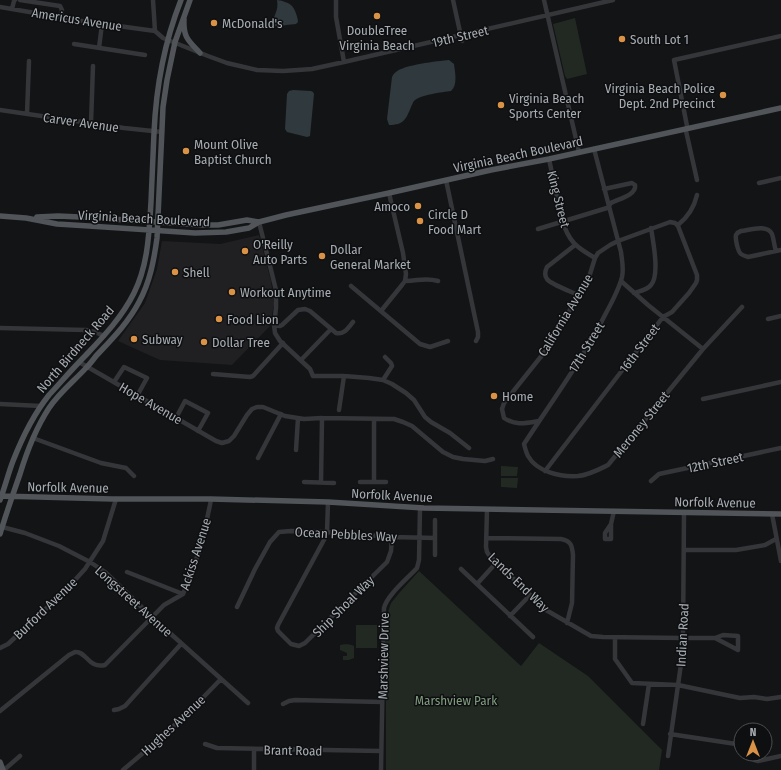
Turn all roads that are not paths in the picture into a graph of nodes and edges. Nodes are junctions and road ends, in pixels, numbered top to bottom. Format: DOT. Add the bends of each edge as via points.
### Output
graph roads {
  1 [pos="15,0"];
  2 [pos="20,0"];
  3 [pos="154,0"];
  4 [pos="181,0"];
  5 [pos="190,0"];
  6 [pos="336,0"];
  7 [pos="453,0"];
  8 [pos="544,0"];
  9 [pos="613,0"];
  10 [pos="26,1"];
  11 [pos="0,7"];
  12 [pos="12,9"];
  13 [pos="184,14"];
  14 [pos="547,15"];
  15 [pos="61,18"];
  16 [pos="102,24"];
  17 [pos="155,31"];
  18 [pos="460,36"];
  19 [pos="781,36"];
  20 [pos="167,39"];
  21 [pos="175,42"];
  22 [pos="462,42"];
  23 [pos="74,44"];
  24 [pos="99,48"];
  25 [pos="200,53"];
  26 [pos="145,54"];
  27 [pos="29,61"];
  28 [pos="344,62"];
  29 [pos="93,66"];
  30 [pos="781,108"];
  31 [pos="0,110"];
  32 [pos="27,114"];
  33 [pos="91,123"];
  34 [pos="686,129"];
  35 [pos="154,131"];
  36 [pos="162,132"];
  37 [pos="594,149"];
  38 [pos="579,152"];
  39 [pos="549,159"];
  40 [pos="781,178"];
  41 [pos="446,180"];
  42 [pos="697,180"];
  43 [pos="759,183"];
  44 [pos="604,189"];
  45 [pos="389,193"];
  46 [pos="698,195"];
  47 [pos="609,207"];
  48 [pos="0,216"];
  49 [pos="26,218"];
  50 [pos="150,222"];
  51 [pos="158,222"];
  52 [pos="259,222"];
  53 [pos="562,222"];
  54 [pos="678,225"];
  55 [pos="651,228"];
  56 [pos="538,229"];
  57 [pos="149,230"];
  58 [pos="158,231"];
  59 [pos="618,241"];
  60 [pos="575,245"];
  61 [pos="781,250"];
  62 [pos="776,251"];
  63 [pos="595,258"];
  64 [pos="405,281"];
  65 [pos="438,281"];
  66 [pos="621,281"];
  67 [pos="351,286"];
  68 [pos="634,292"];
  69 [pos="578,295"];
  70 [pos="127,306"];
  71 [pos="742,307"];
  72 [pos="134,311"];
  73 [pos="381,311"];
  74 [pos="781,316"];
  75 [pos="663,317"];
  76 [pos="768,319"];
  77 [pos="353,322"];
  78 [pos="274,325"];
  79 [pos="0,328"];
  80 [pos="331,329"];
  81 [pos="104,336"];
  82 [pos="448,341"];
  83 [pos="476,341"];
  84 [pos="283,344"];
  85 [pos="703,349"];
  86 [pos="385,357"];
  87 [pos="301,360"];
  88 [pos="80,362"];
  89 [pos="87,367"];
  90 [pos="213,374"];
  91 [pos="344,376"];
  92 [pos="383,380"];
  93 [pos="114,382"];
  94 [pos="781,382"];
  95 [pos="138,396"];
  96 [pos="703,399"];
  97 [pos="0,404"];
  98 [pos="41,406"];
  99 [pos="339,410"];
  100 [pos="281,414"];
  101 [pos="176,418"];
  102 [pos="298,418"];
  103 [pos="322,418"];
  104 [pos="374,419"];
  105 [pos="539,421"];
  106 [pos="198,431"];
  107 [pos="33,438"];
  108 [pos="524,444"];
  109 [pos="469,448"];
  110 [pos="781,448"];
  111 [pos="296,450"];
  112 [pos="258,458"];
  113 [pos="493,459"];
  114 [pos="545,471"];
  115 [pos="134,476"];
  116 [pos="651,481"];
  117 [pos="304,482"];
  118 [pos="321,482"];
  119 [pos="360,482"];
  120 [pos="374,482"];
  121 [pos="386,482"];
  122 [pos="334,483"];
  123 [pos="12,497"];
  124 [pos="0,498"];
  125 [pos="116,499"];
  126 [pos="210,499"];
  127 [pos="328,502"];
  128 [pos="420,508"];
  129 [pos="487,509"];
  130 [pos="614,511"];
  131 [pos="684,512"];
  132 [pos="772,514"];
  133 [pos="781,514"];
  134 [pos="435,520"];
  135 [pos="611,524"];
  136 [pos="2,526"];
  137 [pos="327,532"];
  138 [pos="0,534"];
  139 [pos="392,537"];
  140 [pos="419,538"];
  141 [pos="435,538"];
  142 [pos="487,538"];
  143 [pos="776,539"];
  144 [pos="684,550"];
  145 [pos="435,555"];
  146 [pos="781,561"];
  147 [pos="90,562"];
  148 [pos="496,563"];
  149 [pos="461,569"];
  150 [pos="127,572"];
  151 [pos="477,584"];
  152 [pos="184,594"];
  153 [pos="530,595"];
  154 [pos="237,607"];
  155 [pos="510,616"];
  156 [pos="152,618"];
  157 [pos="567,623"];
  158 [pos="533,637"];
  159 [pos="615,638"];
  160 [pos="683,638"];
  161 [pos="715,638"];
  162 [pos="181,644"];
  163 [pos="0,648"];
  164 [pos="221,679"];
  165 [pos="649,684"];
  166 [pos="678,685"];
  167 [pos="781,697"];
  168 [pos="382,702"];
  169 [pos="248,703"];
  170 [pos="282,704"];
  171 [pos="114,710"];
  172 [pos="0,711"];
  173 [pos="643,724"];
  174 [pos="670,734"];
  175 [pos="205,744"];
  176 [pos="733,744"];
  177 [pos="254,749"];
  178 [pos="381,751"];
  179 [pos="20,756"];
  180 [pos="668,756"];
  181 [pos="0,762"];
  182 [pos="3,770"];
  183 [pos="123,770"];
  184 [pos="254,770"];
  185 [pos="381,770"];
  1 -- 12 [label="street"];
  2 -- 10 [label="street"];
  3 -- 17 [label="street"];
  4 -- 20 [label="main road, North Birdneck Road"];
  5 -- 13 [label="main road, North Birdneck Road"];
  6 -- 28 [label="street" via="336,17"];
  7 -- 18 [label="street"];
  8 -- 14 [label="street"];
  9 -- 14 [label="street, 19th Street"];
  10 -- 15 [label="street" via="60,6"];
  11 -- 12 [label="street, Americus Avenue"];
  12 -- 15 [label="street, Americus Avenue"];
  13 -- 21 [label="main road, North Birdneck Road"];
  13 -- 25 [label="main road" via="186,36"];
  14 -- 18 [label="street, 19th Street"];
  14 -- 38 [label="street"];
  15 -- 16 [label="street, Americus Avenue"];
  16 -- 17 [label="street, Americus Avenue"];
  16 -- 24 [label="street"];
  17 -- 20 [label="street, 19th Street"];
  18 -- 22 [label="street"];
  18 -- 28 [label="street, 19th Street"];
  19 -- 34 [label="street" via="674,60"];
  20 -- 21 [label="street, 19th Street"];
  20 -- 35 [label="main road, North Birdneck Road" via="157,88"];
  21 -- 25 [label="street, 19th Street"];
  21 -- 36 [label="main road, North Birdneck Road" via="163,107"];
  23 -- 24 [label="street"];
  24 -- 26 [label="street"];
  25 -- 28 [label="street, 19th Street" via="241,67 269,71 312,69"];
  27 -- 32 [label="street"];
  29 -- 33 [label="street"];
  30 -- 34 [label="main road, Virginia Beach Boulevard"];
  31 -- 32 [label="street, Carver Avenue"];
  32 -- 33 [label="street, Carver Avenue"];
  33 -- 35 [label="street, Carver Avenue"];
  34 -- 37 [label="main road, Virginia Beach Boulevard"];
  34 -- 42 [label="street"];
  35 -- 36 [label="street, Carver Avenue"];
  35 -- 50 [label="main road, North Birdneck Road"];
  36 -- 51 [label="main road, North Birdneck Road"];
  37 -- 38 [label="main road, Virginia Beach Boulevard"];
  37 -- 44 [label="street, 17th Street"];
  38 -- 39 [label="main road, Virginia Beach Boulevard"];
  39 -- 41 [label="main road, Virginia Beach Boulevard"];
  39 -- 53 [label="street, King Street"];
  40 -- 43 [label="street"];
  41 -- 45 [label="main road, Virginia Beach Boulevard"];
  41 -- 83 [label="street" via="478,332"];
  44 -- 47 [label="street, 17th Street"];
  44 -- 47 [label="street" via="632,183 636,185 636,189"];
  45 -- 52 [label="main road, Virginia Beach Boulevard"];
  45 -- 64 [label="street" via="403,253"];
  46 -- 54 [label="street" via="690,213"];
  47 -- 53 [label="street"];
  47 -- 59 [label="street, 17th Street"];
  48 -- 49 [label="main road, Virginia Beach Boulevard"];
  49 -- 50 [label="main road, Virginia Beach Boulevard" via="58,216"];
  49 -- 57 [label="main road, Virginia Beach Boulevard" via="57,224"];
  50 -- 51 [label="main road, Virginia Beach Boulevard"];
  50 -- 57 [label="main road, North Birdneck Road"];
  51 -- 52 [label="main road, Virginia Beach Boulevard" via="209,225 247,220"];
  51 -- 58 [label="main road, North Birdneck Road"];
  52 -- 58 [label="main road, Virginia Beach Boulevard" via="249,228 218,233"];
  52 -- 78 [label="street" via="276,290"];
  53 -- 56 [label="street"];
  53 -- 60 [label="street, King Street"];
  54 -- 55 [label="street" via="670,222"];
  54 -- 75 [label="street, 16th Street" via="697,280 672,312"];
  55 -- 59 [label="street"];
  55 -- 68 [label="street" via="655,253 654,278 647,288"];
  57 -- 58 [label="main road, Virginia Beach Boulevard"];
  57 -- 70 [label="main road, North Birdneck Road" via="143,272"];
  58 -- 72 [label="main road, North Birdneck Road" via="152,269"];
  59 -- 63 [label="street" via="603,249"];
  59 -- 66 [label="street, 17th Street" via="623,263"];
  60 -- 63 [label="street, King Street"];
  60 -- 69 [label="street" via="547,267 545,275 548,281"];
  61 -- 62 [label="street"];
  62 -- 62 [label="street" via="772,235 765,228 737,233 738,251 742,255"];
  63 -- 69 [label="street, California Avenue" via="590,274"];
  64 -- 65 [label="street"];
  64 -- 73 [label="street"];
  66 -- 68 [label="street"];
  66 -- 105 [label="street, 17th Street" via="597,331"];
  67 -- 73 [label="street"];
  68 -- 75 [label="street"];
  69 -- 105 [label="street, California Avenue" via="547,349 502,409 504,418 509,421 523,424"];
  70 -- 72 [label="street"];
  70 -- 81 [label="main road, North Birdneck Road"];
  71 -- 85 [label="street, Meroney Street"];
  72 -- 89 [label="main road, North Birdneck Road"];
  73 -- 82 [label="street" via="423,346 430,347"];
  74 -- 76 [label="street"];
  75 -- 85 [label="street"];
  75 -- 114 [label="street, 16th Street"];
  77 -- 80 [label="street" via="341,333"];
  78 -- 80 [label="street" via="282,325 298,310 304,308"];
  78 -- 84 [label="street" via="275,333"];
  79 -- 81 [label="street" via="86,330"];
  80 -- 87 [label="street"];
  81 -- 88 [label="main road, North Birdneck Road"];
  84 -- 87 [label="street"];
  84 -- 90 [label="street" via="250,377"];
  85 -- 114 [label="street, Meroney Street" via="608,465 578,476"];
  86 -- 92 [label="street" via="392,366"];
  87 -- 91 [label="street" via="313,376"];
  88 -- 89 [label="street, Hope Avenue"];
  88 -- 98 [label="main road, North Birdneck Road"];
  89 -- 93 [label="street, Hope Avenue"];
  89 -- 107 [label="main road, North Birdneck Road" via="56,398"];
  91 -- 92 [label="street"];
  91 -- 99 [label="street"];
  92 -- 109 [label="street" via="406,393 431,422"];
  93 -- 95 [label="street, Hope Avenue"];
  93 -- 95 [label="street" via="124,367 147,378"];
  94 -- 96 [label="street"];
  95 -- 101 [label="street, Hope Avenue"];
  97 -- 98 [label="street"];
  98 -- 124 [label="main road, North Birdneck Road" via="13,460"];
  100 -- 102 [label="street"];
  100 -- 106 [label="street, Hope Avenue" via="263,407 252,409 234,436 222,443"];
  100 -- 112 [label="street"];
  101 -- 106 [label="street, Hope Avenue"];
  101 -- 106 [label="street" via="185,401 208,413"];
  102 -- 103 [label="street"];
  102 -- 111 [label="street"];
  103 -- 104 [label="street"];
  103 -- 118 [label="street"];
  104 -- 113 [label="street" via="394,420 412,426 443,452 453,457 485,461"];
  104 -- 120 [label="street"];
  105 -- 108 [label="street, 17th Street"];
  107 -- 115 [label="street" via="101,463 126,468"];
  107 -- 123 [label="main road, North Birdneck Road"];
  108 -- 114 [label="street, Meroney Street" via="531,461"];
  110 -- 116 [label="street, 12th Street" via="659,474"];
  117 -- 118 [label="street"];
  118 -- 122 [label="street"];
  119 -- 120 [label="street"];
  120 -- 121 [label="street"];
  123 -- 124 [label="main road, Norfolk Avenue"];
  123 -- 125 [label="main road, Norfolk Avenue"];
  123 -- 136 [label="main road, North Birdneck Road"];
  125 -- 126 [label="main road, Norfolk Avenue"];
  125 -- 147 [label="street, Burford Avenue" via="103,541"];
  126 -- 127 [label="main road, Norfolk Avenue"];
  126 -- 152 [label="street, Ackiss Avenue" via="210,510 202,542"];
  127 -- 128 [label="main road, Norfolk Avenue"];
  127 -- 137 [label="street"];
  128 -- 129 [label="main road, Norfolk Avenue"];
  128 -- 140 [label="street, Marshview Drive"];
  129 -- 130 [label="main road, Norfolk Avenue"];
  129 -- 142 [label="street, Lands End Way"];
  130 -- 131 [label="main road, Norfolk Avenue"];
  130 -- 135 [label="street"];
  131 -- 132 [label="main road, Norfolk Avenue"];
  131 -- 144 [label="street, Indian Road"];
  132 -- 133 [label="main road, Norfolk Avenue"];
  132 -- 143 [label="street"];
  134 -- 141 [label="street"];
  136 -- 138 [label="main road, North Birdneck Road"];
  136 -- 147 [label="street, Longstreet Avenue" via="42,539"];
  137 -- 139 [label="street, Ocean Pebbles Way"];
  137 -- 139 [label="street, Ship Shoal Way" via="277,628 291,644 299,646 306,643 387,562"];
  137 -- 154 [label="street, Ocean Pebbles Way" via="279,532 270,542"];
  139 -- 140 [label="street, Ocean Pebbles Way"];
  140 -- 141 [label="street, Ocean Pebbles Way"];
  140 -- 168 [label="street, Marshview Drive" via="417,568 390,597 384,608"];
  141 -- 145 [label="street"];
  142 -- 148 [label="street, Lands End Way" via="487,552"];
  142 -- 157 [label="street" via="561,539 570,543 573,555 572,603"];
  143 -- 144 [label="street" via="765,545 736,550"];
  143 -- 146 [label="street"];
  144 -- 160 [label="street, Indian Road"];
  147 -- 156 [label="street, Longstreet Avenue" via="105,572"];
  147 -- 163 [label="street, Burford Avenue" via="64,592 8,644"];
  148 -- 151 [label="street"];
  148 -- 153 [label="street, Lands End Way"];
  149 -- 151 [label="street"];
  150 -- 152 [label="street"];
  151 -- 155 [label="street"];
  152 -- 156 [label="street, Ackiss Avenue" via="164,604"];
  153 -- 155 [label="street"];
  153 -- 157 [label="street, Lands End Way" via="546,610"];
  155 -- 158 [label="street"];
  156 -- 162 [label="street, Longstreet Avenue"];
  156 -- 172 [label="street, Ackiss Avenue" via="105,665 93,664 81,653 69,655"];
  157 -- 159 [label="street, Lands End Way" via="591,636"];
  159 -- 160 [label="street, Lands End Way"];
  159 -- 165 [label="street" via="615,659 632,683"];
  160 -- 161 [label="street, Lands End Way"];
  160 -- 166 [label="street, Indian Road"];
  161 -- 161 [label="street, Lands End Way" via="721,641 738,650 738,636 723,635"];
  162 -- 164 [label="street, Longstreet Avenue"];
  162 -- 171 [label="street" via="125,706"];
  164 -- 169 [label="street, Longstreet Avenue"];
  164 -- 183 [label="street, Hughes Avenue" via="189,712"];
  165 -- 166 [label="street"];
  165 -- 173 [label="street"];
  166 -- 167 [label="street" via="740,698"];
  166 -- 174 [label="street, Indian Road"];
  168 -- 170 [label="street" via="295,700"];
  168 -- 178 [label="street, Marshview Drive"];
  174 -- 176 [label="street"];
  174 -- 180 [label="street, Indian Road"];
  175 -- 177 [label="street, Brant Road" via="217,748"];
  177 -- 178 [label="street, Brant Road"];
  177 -- 184 [label="street"];
  178 -- 185 [label="street, Marshview Drive"];
  179 -- 182 [label="street"];
  181 -- 182 [label="main road"];
}
